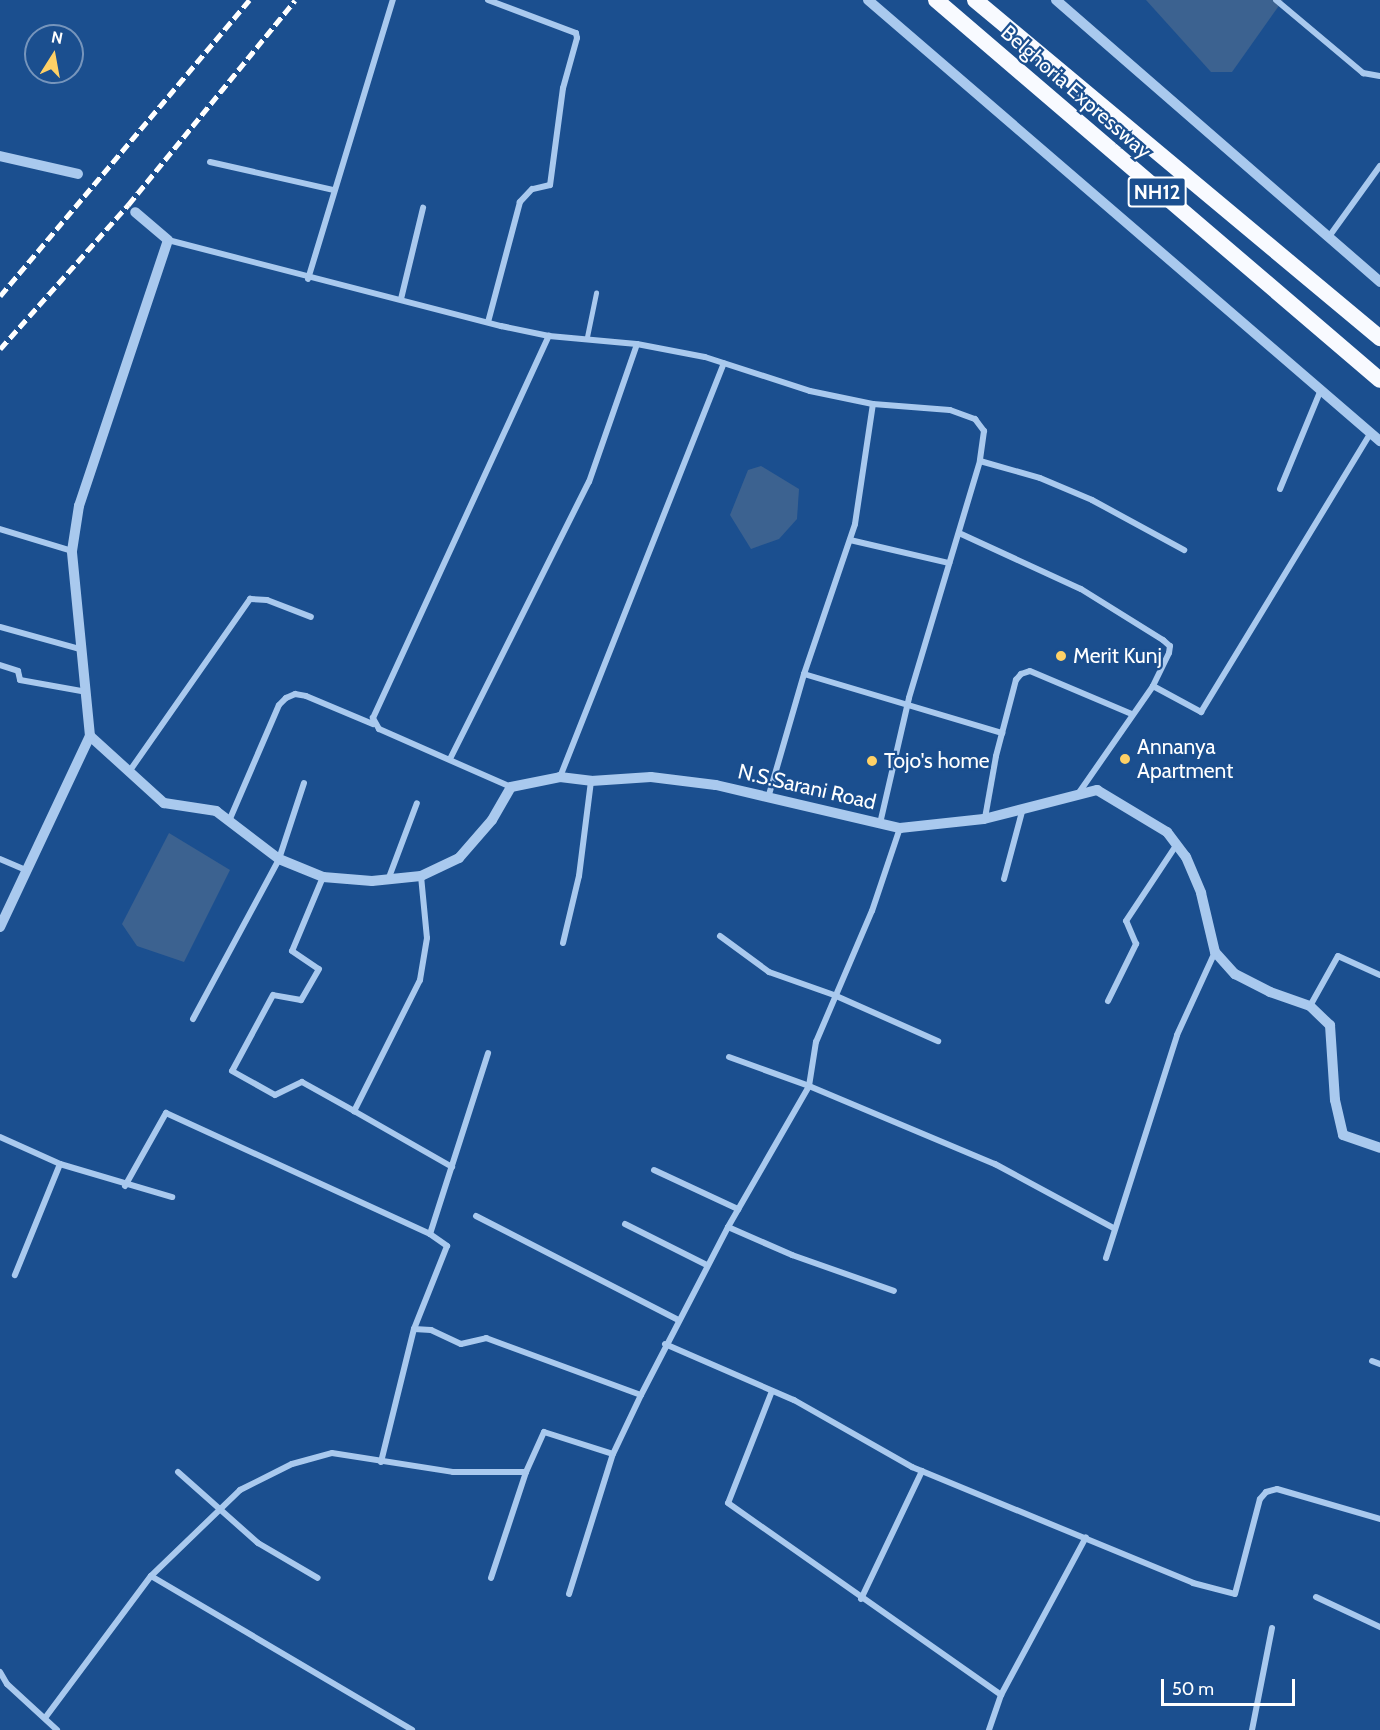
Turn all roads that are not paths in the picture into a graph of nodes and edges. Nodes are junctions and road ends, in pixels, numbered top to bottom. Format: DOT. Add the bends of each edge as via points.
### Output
graph roads {
  1 [pos="393,0"];
  2 [pos="488,0"];
  3 [pos="868,0"];
  4 [pos="975,0"];
  5 [pos="1056,0"];
  6 [pos="1276,0"];
  7 [pos="937,1"];
  8 [pos="1380,76"];
  9 [pos="0,156"];
  10 [pos="210,162"];
  11 [pos="1380,166"];
  12 [pos="78,174"];
  13 [pos="333,190"];
  14 [pos="423,208"];
  15 [pos="135,212"];
  16 [pos="1328,238"];
  17 [pos="168,240"];
  18 [pos="308,279"];
  19 [pos="1380,282"];
  20 [pos="596,293"];
  21 [pos="400,299"];
  22 [pos="488,322"];
  23 [pos="549,336"];
  24 [pos="587,337"];
  25 [pos="1380,338"];
  26 [pos="637,344"];
  27 [pos="724,363"];
  28 [pos="1380,380"];
  29 [pos="1320,392"];
  30 [pos="873,404"];
  31 [pos="1370,434"];
  32 [pos="1380,441"];
  33 [pos="980,461"];
  34 [pos="1280,489"];
  35 [pos="0,529"];
  36 [pos="959,533"];
  37 [pos="850,540"];
  38 [pos="1184,550"];
  39 [pos="72,551"];
  40 [pos="949,563"];
  41 [pos="311,617"];
  42 [pos="0,627"];
  43 [pos="84,650"];
  44 [pos="0,665"];
  45 [pos="804,674"];
  46 [pos="1153,686"];
  47 [pos="88,692"];
  48 [pos="908,707"];
  49 [pos="1132,714"];
  50 [pos="373,724"];
  51 [pos="1002,733"];
  52 [pos="90,736"];
  53 [pos="450,759"];
  54 [pos="130,769"];
  55 [pos="560,777"];
  56 [pos="591,781"];
  57 [pos="304,783"];
  58 [pos="511,787"];
  59 [pos="1078,794"];
  60 [pos="768,799"];
  61 [pos="417,803"];
  62 [pos="1023,807"];
  63 [pos="985,818"];
  64 [pos="229,821"];
  65 [pos="880,824"];
  66 [pos="900,828"];
  67 [pos="1177,844"];
  68 [pos="0,859"];
  69 [pos="279,859"];
  70 [pos="26,870"];
  71 [pos="421,876"];
  72 [pos="323,877"];
  73 [pos="1004,879"];
  74 [pos="388,880"];
  75 [pos="0,927"];
  76 [pos="720,936"];
  77 [pos="563,943"];
  78 [pos="1215,952"];
  79 [pos="1380,975"];
  80 [pos="834,995"];
  81 [pos="1108,1001"];
  82 [pos="1310,1006"];
  83 [pos="193,1019"];
  84 [pos="938,1041"];
  85 [pos="488,1053"];
  86 [pos="729,1057"];
  87 [pos="809,1086"];
  88 [pos="354,1111"];
  89 [pos="0,1137"];
  90 [pos="1380,1148"];
  91 [pos="60,1164"];
  92 [pos="452,1167"];
  93 [pos="654,1170"];
  94 [pos="125,1186"];
  95 [pos="172,1197"];
  96 [pos="738,1209"];
  97 [pos="476,1216"];
  98 [pos="625,1224"];
  99 [pos="728,1227"];
  100 [pos="1115,1229"];
  101 [pos="430,1234"];
  102 [pos="1106,1258"];
  103 [pos="707,1265"];
  104 [pos="15,1275"];
  105 [pos="894,1291"];
  106 [pos="678,1320"];
  107 [pos="414,1329"];
  108 [pos="665,1344"];
  109 [pos="1372,1361"];
  110 [pos="1380,1364"];
  111 [pos="772,1391"];
  112 [pos="641,1395"];
  113 [pos="613,1454"];
  114 [pos="381,1462"];
  115 [pos="922,1471"];
  116 [pos="526,1472"];
  117 [pos="178,1473"];
  118 [pos="219,1508"];
  119 [pos="1380,1520"];
  120 [pos="1086,1537"];
  121 [pos="151,1576"];
  122 [pos="318,1578"];
  123 [pos="491,1578"];
  124 [pos="569,1594"];
  125 [pos="1316,1597"];
  126 [pos="861,1599"];
  127 [pos="1380,1627"];
  128 [pos="1272,1628"];
  129 [pos="0,1672"];
  130 [pos="1002,1695"];
  131 [pos="45,1718"];
  132 [pos="57,1730"];
  133 [pos="412,1730"];
  134 [pos="989,1730"];
  135 [pos="1252,1730"];
  1 -- 13 [label="street"];
  2 -- 22 [label="street" via="576,33 577,38 563,88 550,185 532,189 520,202"];
  3 -- 29 [label="street"];
  4 -- 25 [label="highway, Belghoria Expressway / NH12"];
  5 -- 16 [label="street"];
  6 -- 8 [label="street" via="1363,73"];
  7 -- 28 [label="highway, Belghoria Expressway / NH12"];
  9 -- 12 [label="street"];
  10 -- 13 [label="street"];
  11 -- 16 [label="street"];
  13 -- 18 [label="street"];
  14 -- 21 [label="street"];
  15 -- 17 [label="street"];
  16 -- 19 [label="street"];
  17 -- 18 [label="street"];
  17 -- 39 [label="street" via="79,506"];
  18 -- 21 [label="street"];
  20 -- 24 [label="lane"];
  21 -- 22 [label="street"];
  22 -- 23 [label="street"];
  23 -- 24 [label="street"];
  23 -- 50 [label="street" via="404,646"];
  24 -- 26 [label="street"];
  26 -- 27 [label="street"];
  26 -- 53 [label="street" via="589,482"];
  27 -- 30 [label="street" via="810,391"];
  27 -- 55 [label="street"];
  29 -- 31 [label="street"];
  29 -- 34 [label="street"];
  30 -- 33 [label="street" via="950,410 975,419 984,431"];
  30 -- 37 [label="street"];
  31 -- 32 [label="street"];
  31 -- 46 [label="street" via="1201,712"];
  33 -- 36 [label="street"];
  33 -- 38 [label="street" via="1041,478 1092,500"];
  35 -- 39 [label="street"];
  36 -- 40 [label="street"];
  36 -- 46 [label="street" via="1081,589 1163,640 1170,646 1169,653"];
  37 -- 40 [label="street"];
  37 -- 45 [label="street"];
  39 -- 43 [label="street"];
  40 -- 48 [label="street"];
  41 -- 54 [label="street" via="267,600 249,599"];
  42 -- 43 [label="street"];
  43 -- 47 [label="street"];
  44 -- 47 [label="street" via="18,671 20,680"];
  45 -- 48 [label="street"];
  45 -- 60 [label="street"];
  46 -- 49 [label="street"];
  47 -- 52 [label="street"];
  48 -- 51 [label="street"];
  48 -- 65 [label="street"];
  49 -- 51 [label="street" via="1030,671 1016,680"];
  49 -- 59 [label="street"];
  50 -- 53 [label="street"];
  50 -- 64 [label="street" via="306,696 294,694 286,698 279,705"];
  51 -- 63 [label="street"];
  52 -- 54 [label="street"];
  52 -- 70 [label="street"];
  53 -- 58 [label="street"];
  54 -- 64 [label="street" via="164,803 216,811"];
  55 -- 56 [label="street, N.S.Sarani Road"];
  55 -- 58 [label="street, N.S.Sarani Road"];
  56 -- 60 [label="street, N.S.Sarani Road" via="651,777 716,785"];
  56 -- 77 [label="street" via="579,876"];
  57 -- 69 [label="street"];
  58 -- 71 [label="street" via="492,820 459,858"];
  59 -- 62 [label="street, N.S.Sarani Road"];
  59 -- 67 [label="street, N.S.Sarani Road" via="1097,790 1167,832"];
  60 -- 65 [label="street, N.S.Sarani Road"];
  61 -- 74 [label="street"];
  62 -- 63 [label="street, N.S.Sarani Road"];
  62 -- 73 [label="street"];
  63 -- 66 [label="street, N.S.Sarani Road"];
  64 -- 69 [label="street"];
  65 -- 66 [label="street, N.S.Sarani Road"];
  66 -- 80 [label="street" via="872,910"];
  67 -- 78 [label="street, N.S.Sarani Road" via="1194,874"];
  67 -- 81 [label="street" via="1126,921 1136,944"];
  68 -- 70 [label="street"];
  69 -- 72 [label="street"];
  69 -- 83 [label="street"];
  70 -- 75 [label="street"];
  71 -- 74 [label="street"];
  71 -- 88 [label="street" via="427,938 420,980"];
  72 -- 74 [label="street"];
  72 -- 88 [label="street" via="292,951 319,969 301,1000 273,995 232,1071 275,1095 302,1082"];
  76 -- 80 [label="street" via="770,972"];
  78 -- 82 [label="street, N.S.Sarani Road" via="1235,974"];
  78 -- 100 [label="street" via="1177,1035"];
  79 -- 82 [label="street" via="1338,956"];
  80 -- 84 [label="street"];
  80 -- 87 [label="street" via="816,1042"];
  82 -- 90 [label="street, N.S.Sarani Road" via="1330,1025 1335,1100 1343,1135"];
  85 -- 92 [label="street"];
  86 -- 87 [label="street"];
  87 -- 96 [label="street"];
  87 -- 100 [label="street" via="995,1164"];
  88 -- 92 [label="street"];
  89 -- 91 [label="street"];
  91 -- 94 [label="street"];
  91 -- 104 [label="street"];
  92 -- 101 [label="street"];
  93 -- 96 [label="street"];
  94 -- 95 [label="street"];
  94 -- 101 [label="street" via="166,1113"];
  96 -- 99 [label="street"];
  97 -- 106 [label="street"];
  98 -- 103 [label="street"];
  99 -- 103 [label="street"];
  99 -- 105 [label="street"];
  100 -- 102 [label="street"];
  101 -- 107 [label="street" via="447,1246"];
  103 -- 106 [label="street"];
  106 -- 108 [label="street"];
  107 -- 112 [label="street" via="431,1330 461,1344 486,1338"];
  107 -- 114 [label="street"];
  108 -- 111 [label="street"];
  108 -- 112 [label="street"];
  109 -- 110 [label="street"];
  111 -- 115 [label="street"];
  111 -- 126 [label="street" via="728,1503"];
  112 -- 113 [label="street"];
  113 -- 116 [label="street" via="543,1432"];
  113 -- 124 [label="street"];
  114 -- 116 [label="street" via="453,1472"];
  114 -- 118 [label="street" via="332,1453 292,1464 240,1490"];
  115 -- 120 [label="street"];
  115 -- 126 [label="street"];
  116 -- 123 [label="street"];
  117 -- 118 [label="street"];
  118 -- 121 [label="street"];
  118 -- 122 [label="street" via="258,1543"];
  119 -- 120 [label="street" via="1277,1489 1266,1491 1260,1499 1235,1594 1193,1583"];
  120 -- 130 [label="street"];
  121 -- 131 [label="street"];
  121 -- 133 [label="street"];
  125 -- 127 [label="street"];
  126 -- 130 [label="street"];
  128 -- 135 [label="street"];
  129 -- 131 [label="street" via="7,1684"];
  130 -- 134 [label="street"];
  131 -- 132 [label="street"];
}
